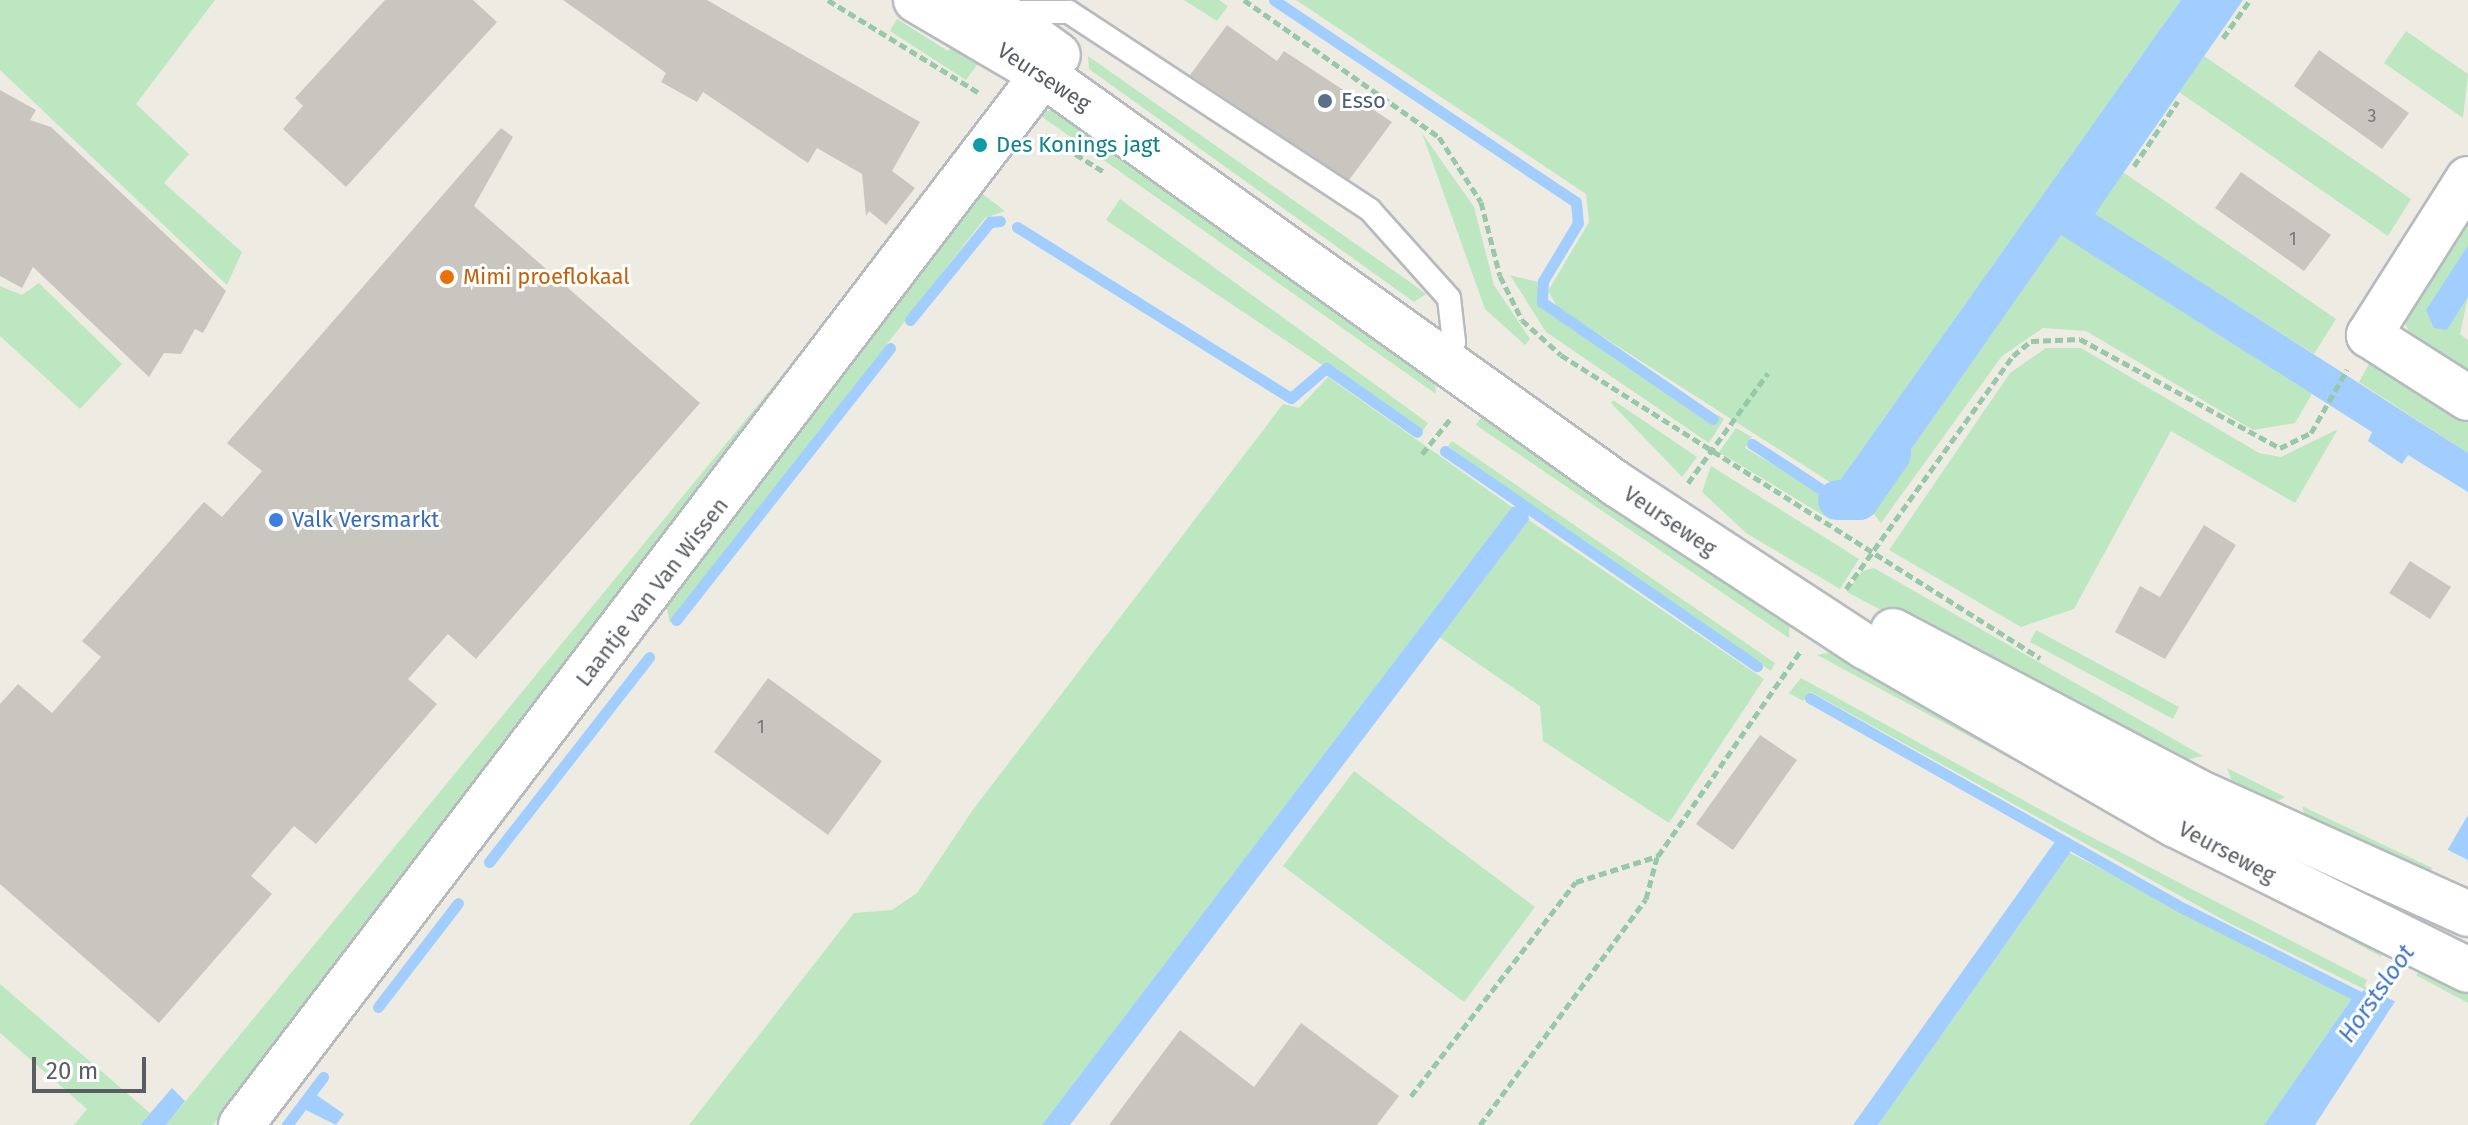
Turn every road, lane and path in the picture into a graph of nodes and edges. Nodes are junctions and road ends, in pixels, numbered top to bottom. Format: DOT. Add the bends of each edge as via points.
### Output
graph roads {
  1 [pos="828,0"];
  2 [pos="916,0"];
  3 [pos="1244,0"];
  4 [pos="2250,0"];
  5 [pos="988,17"];
  6 [pos="2223,38"];
  7 [pos="1051,65"];
  8 [pos="2178,101"];
  9 [pos="1018,117"];
  10 [pos="2134,166"];
  11 [pos="2468,179"];
  12 [pos="1447,350"];
  13 [pos="2348,369"];
  14 [pos="1768,373"];
  15 [pos="2468,398"];
  16 [pos="1710,452"];
  17 [pos="1675,500"];
  18 [pos="1870,556"];
  19 [pos="1830,611"];
  20 [pos="2054,666"];
  21 [pos="1658,856"];
  22 [pos="2467,913"];
  23 [pos="2452,962"];
  24 [pos="1411,1096"];
  25 [pos="241,1125"];
  26 [pos="1480,1125"];
  1 -- 9 [label="path"];
  2 -- 5 [label="main road, Veurseweg"];
  3 -- 16 [label="path" via="1439,137 1481,202 1500,276 1522,320 1561,355"];
  4 -- 6 [label="path"];
  5 -- 7 [label="main road, Veurseweg"];
  5 -- 12 [label="lane" via="1069,12 1370,210 1449,298"];
  7 -- 9 [label="main road, Laantje van Van Wissen"];
  7 -- 12 [label="main road, Veurseweg"];
  8 -- 10 [label="path"];
  9 -- 25 [label="main road, Laantje van Van Wissen"];
  11 -- 15 [label="main road" via="2369,335"];
  12 -- 17 [label="main road, Veurseweg"];
  12 -- 19 [label="main road, Veurseweg"];
  13 -- 18 [label="path" via="2311,433 2280,448 2080,339 2031,341 2013,356"];
  14 -- 16 [label="path"];
  16 -- 17 [label="path"];
  16 -- 18 [label="path"];
  17 -- 19 [label="main road, Veurseweg"];
  18 -- 19 [label="path"];
  18 -- 20 [label="path"];
  19 -- 21 [label="path"];
  19 -- 22 [label="main road, Veurseweg" via="2415,895"];
  19 -- 23 [label="main road, Veurseweg" via="2176,825 2392,938"];
  21 -- 24 [label="path" via="1576,882"];
  21 -- 26 [label="path" via="1646,899"];
}
